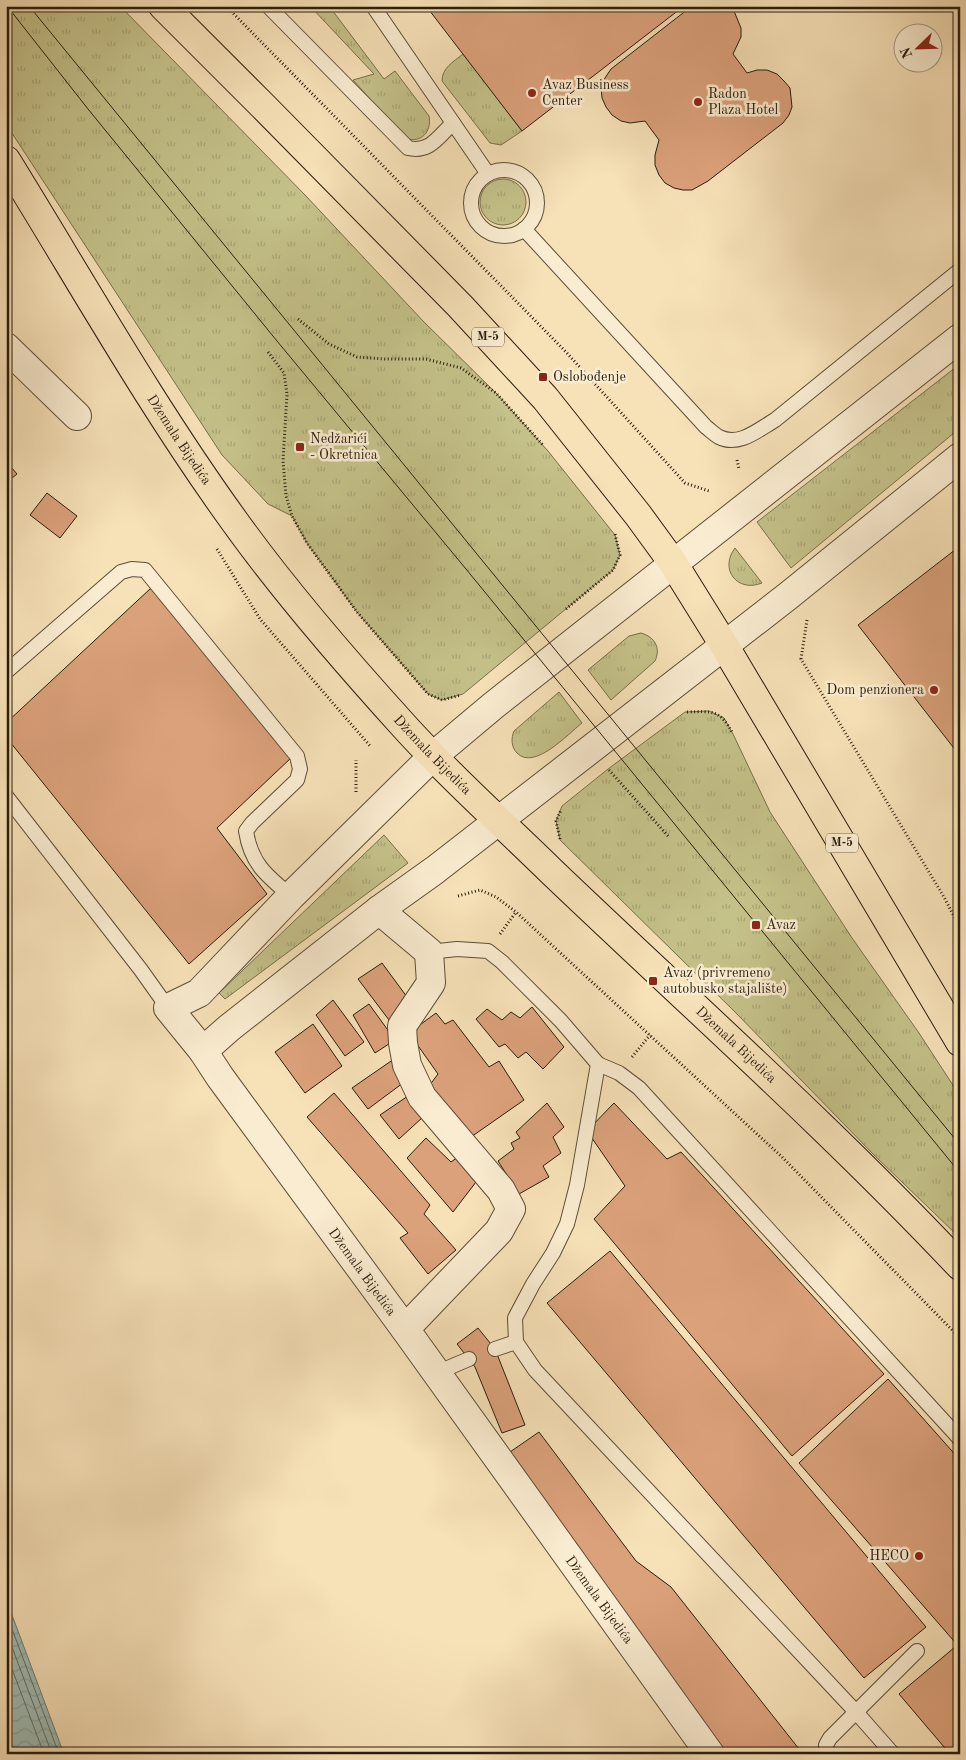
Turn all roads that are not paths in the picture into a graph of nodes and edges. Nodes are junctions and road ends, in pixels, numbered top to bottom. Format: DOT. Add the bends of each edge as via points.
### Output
graph roads {
  1 [pos="163,6"];
  2 [pos="268,6"];
  3 [pos="373,6"];
  4 [pos="453,123"];
  5 [pos="6,160"];
  6 [pos="488,174"];
  7 [pos="524,229"];
  8 [pos="960,270"];
  9 [pos="960,338"];
  10 [pos="6,347"];
  11 [pos="77,416"];
  12 [pos="960,457"];
  13 [pos="673,563"];
  14 [pos="724,645"];
  15 [pos="6,672"];
  16 [pos="432,757"];
  17 [pos="6,796"];
  18 [pos="499,821"];
  19 [pos="291,896"];
  20 [pos="379,910"];
  21 [pos="429,952"];
  22 [pos="168,1008"];
  23 [pos="960,1042"];
  24 [pos="203,1051"];
  25 [pos="598,1064"];
  26 [pos="960,1266"];
  27 [pos="405,1329"];
  28 [pos="516,1342"];
  29 [pos="495,1349"];
  30 [pos="469,1359"];
  31 [pos="436,1373"];
  32 [pos="960,1439"];
  33 [pos="917,1651"];
  34 [pos="856,1712"];
  35 [pos="710,1754"];
  36 [pos="828,1754"];
  37 [pos="893,1754"];
  1 -- 13 [label="main road, M-5" via="460,306 539,392"];
  2 -- 4 [label="lane" via="408,148 426,148"];
  3 -- 4 [label="lane"];
  4 -- 6 [label="lane"];
  5 -- 16 [label="main road, Džemala Bijedića" via="146,389 233,519 322,632"];
  6 -- 7 [label="lane" via="514,171 534,189 535,215"];
  6 -- 7 [label="lane" via="471,197 474,217 487,231 496,235 516,234"];
  7 -- 8 [label="lane" via="706,426 719,437 732,440 746,438 774,420"];
  9 -- 13 [label="street"];
  10 -- 11 [label="street"];
  12 -- 14 [label="street"];
  13 -- 14 [label="main road, M-5"];
  13 -- 16 [label="street"];
  14 -- 18 [label="street"];
  14 -- 23 [label="main road, M-5"];
  15 -- 19 [label="lane" via="121,572 145,570 297,756 300,768 297,780 246,831 249,846 266,875"];
  16 -- 18 [label="main road, Džemala Bijedića"];
  16 -- 19 [label="street"];
  17 -- 22 [label="lane, Džemala Bijedića"];
  18 -- 20 [label="street"];
  18 -- 26 [label="main road, Džemala Bijedića" via="848,1151"];
  19 -- 22 [label="street" via="198,992"];
  20 -- 21 [label="street"];
  20 -- 24 [label="street"];
  21 -- 25 [label="lane" via="457,949 488,951 561,1021"];
  21 -- 27 [label="street" via="431,983 402,1026 407,1065 422,1097 502,1190 511,1209 499,1231"];
  22 -- 24 [label="street, Džemala Bijedića"];
  24 -- 27 [label="street, Džemala Bijedića"];
  25 -- 28 [label="lane" via="567,1224 515,1318"];
  25 -- 32 [label="lane" via="619,1073 639,1088"];
  27 -- 31 [label="street, Džemala Bijedića"];
  28 -- 29 [label="lane"];
  28 -- 34 [label="lane" via="535,1370"];
  30 -- 31 [label="lane"];
  31 -- 35 [label="street, Džemala Bijedića"];
  33 -- 34 [label="lane"];
  34 -- 36 [label="lane" via="830,1738 826,1746"];
  34 -- 37 [label="lane"];
}
